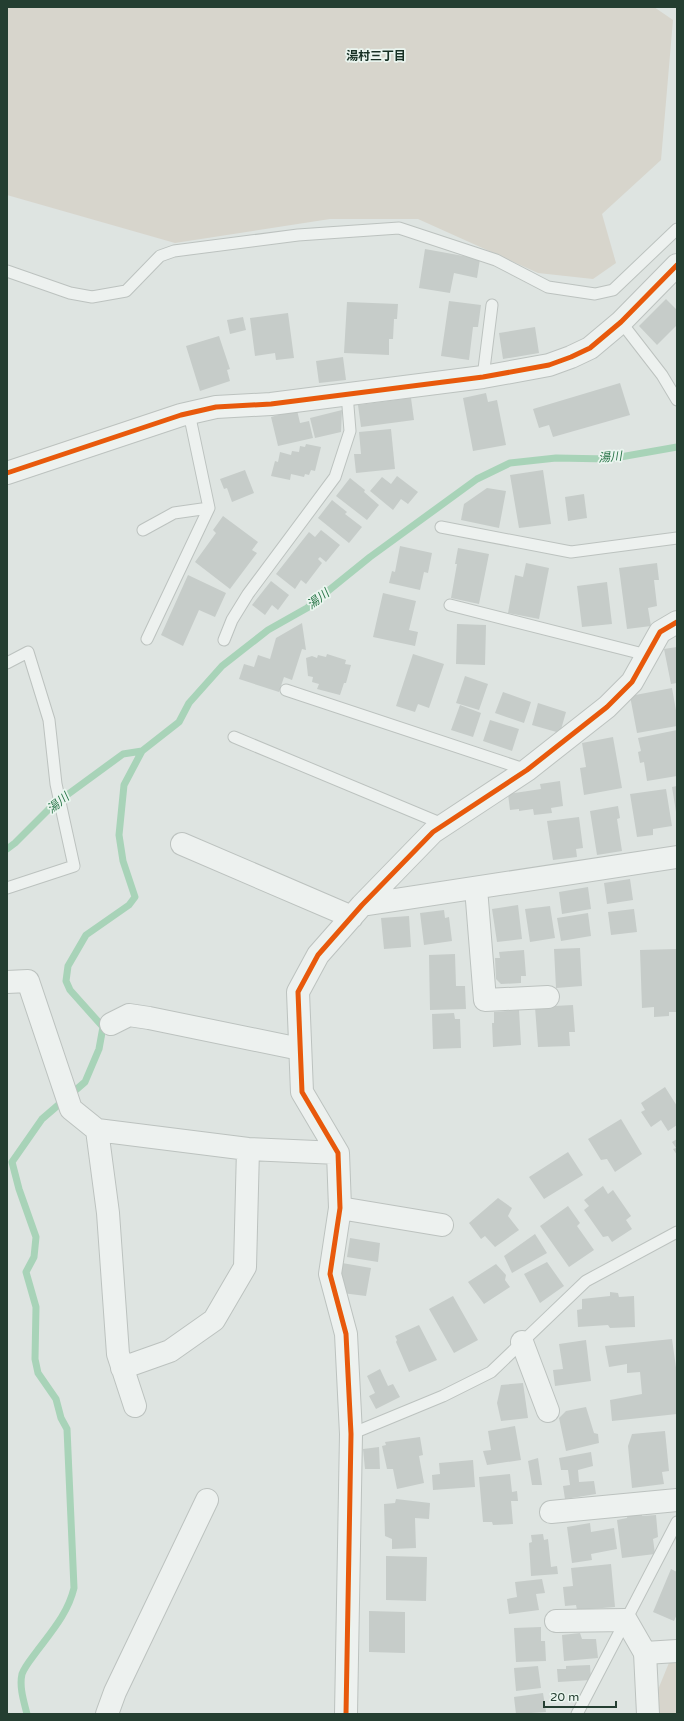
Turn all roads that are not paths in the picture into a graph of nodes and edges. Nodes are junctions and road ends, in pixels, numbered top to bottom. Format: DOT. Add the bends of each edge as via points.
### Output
graph roads {
  1 [pos="677,229"];
  2 [pos="677,265"];
  3 [pos="7,271"];
  4 [pos="492,305"];
  5 [pos="620,322"];
  6 [pos="483,377"];
  7 [pos="347,394"];
  8 [pos="677,400"];
  9 [pos="189,413"];
  10 [pos="7,473"];
  11 [pos="209,508"];
  12 [pos="441,527"];
  13 [pos="143,530"];
  14 [pos="677,538"];
  15 [pos="450,605"];
  16 [pos="677,622"];
  17 [pos="147,639"];
  18 [pos="224,640"];
  19 [pos="647,655"];
  20 [pos="7,663"];
  21 [pos="286,690"];
  22 [pos="234,737"];
  23 [pos="527,770"];
  24 [pos="445,825"];
  25 [pos="182,844"];
  26 [pos="677,857"];
  27 [pos="7,888"];
  28 [pos="476,888"];
  29 [pos="357,911"];
  30 [pos="7,982"];
  31 [pos="548,997"];
  32 [pos="111,1024"];
  33 [pos="300,1049"];
  34 [pos="97,1130"];
  35 [pos="248,1149"];
  36 [pos="338,1153"];
  37 [pos="340,1208"];
  38 [pos="442,1225"];
  39 [pos="677,1232"];
  40 [pos="522,1342"];
  41 [pos="122,1368"];
  42 [pos="135,1406"];
  43 [pos="548,1411"];
  44 [pos="351,1434"];
  45 [pos="207,1500"];
  46 [pos="677,1500"];
  47 [pos="551,1512"];
  48 [pos="677,1522"];
  49 [pos="626,1620"];
  50 [pos="556,1622"];
  51 [pos="677,1651"];
  52 [pos="645,1653"];
  53 [pos="107,1714"];
  54 [pos="346,1714"];
  55 [pos="577,1714"];
  56 [pos="648,1714"];
  1 -- 3 [label="lane" via="613,290 595,294 548,287 496,260 399,228 298,235 174,251 160,256 126,291 92,297 70,293"];
  2 -- 5 [label="street"];
  4 -- 6 [label="lane"];
  5 -- 6 [label="street" via="590,348 571,357 549,365"];
  5 -- 8 [label="lane" via="662,376"];
  6 -- 7 [label="street"];
  7 -- 9 [label="street" via="271,404 216,407"];
  7 -- 18 [label="lane" via="350,430 335,477 248,594 232,620"];
  9 -- 10 [label="street"];
  9 -- 11 [label="lane"];
  11 -- 13 [label="lane" via="174,513"];
  11 -- 17 [label="lane"];
  12 -- 14 [label="lane" via="571,552"];
  15 -- 19 [label="lane"];
  16 -- 19 [label="street" via="660,632"];
  19 -- 23 [label="street" via="632,682 607,707"];
  20 -- 27 [label="lane" via="28,652 49,720 56,784 74,866"];
  21 -- 23 [label="lane"];
  22 -- 24 [label="lane"];
  23 -- 24 [label="street"];
  24 -- 29 [label="street" via="433,832"];
  25 -- 29 [label="street"];
  26 -- 28 [label="street"];
  28 -- 29 [label="street"];
  28 -- 31 [label="street" via="485,1000"];
  29 -- 33 [label="street" via="318,954 298,992"];
  30 -- 34 [label="street" via="28,981 71,1109"];
  32 -- 33 [label="street" via="130,1015"];
  33 -- 36 [label="street" via="302,1092"];
  34 -- 35 [label="street"];
  34 -- 41 [label="street" via="108,1212 118,1354"];
  35 -- 36 [label="street"];
  35 -- 41 [label="street" via="245,1267 214,1320 170,1351"];
  36 -- 37 [label="street"];
  37 -- 38 [label="street"];
  37 -- 44 [label="street" via="330,1274 346,1334"];
  39 -- 40 [label="lane" via="586,1281"];
  40 -- 43 [label="street"];
  40 -- 44 [label="lane" via="491,1372 443,1396"];
  41 -- 42 [label="street"];
  44 -- 54 [label="street"];
  45 -- 53 [label="street" via="115,1692"];
  46 -- 47 [label="street"];
  48 -- 49 [label="lane"];
  49 -- 50 [label="street"];
  49 -- 52 [label="street"];
  49 -- 55 [label="lane"];
  51 -- 52 [label="street"];
  52 -- 56 [label="street"];
}
